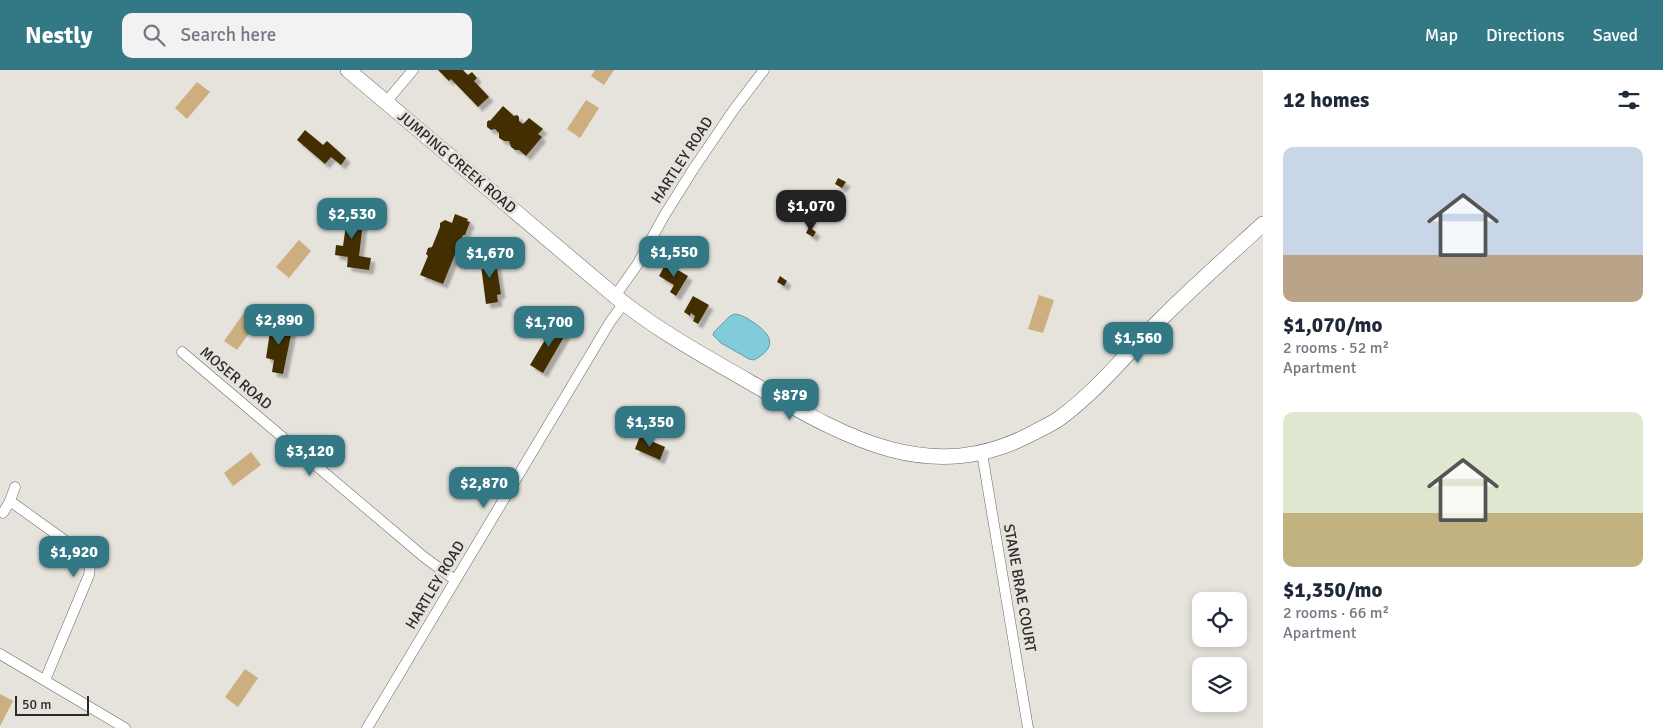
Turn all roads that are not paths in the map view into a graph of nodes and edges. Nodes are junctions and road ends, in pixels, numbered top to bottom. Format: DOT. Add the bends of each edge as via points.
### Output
graph roads {
  1 [pos="348,70"];
  2 [pos="413,70"];
  3 [pos="764,70"];
  4 [pos="386,102"];
  5 [pos="1263,224"];
  6 [pos="619,300"];
  7 [pos="182,352"];
  8 [pos="982,453"];
  9 [pos="15,487"];
  10 [pos="10,501"];
  11 [pos="2,513"];
  12 [pos="456,580"];
  13 [pos="0,654"];
  14 [pos="45,680"];
  15 [pos="126,728"];
  16 [pos="367,728"];
  17 [pos="1028,728"];
  1 -- 4 [label="main road, JUMPING CREEK ROAD"];
  2 -- 4 [label="street"];
  3 -- 6 [label="street, HARTLEY ROAD" via="734,108 689,176"];
  4 -- 6 [label="main road, JUMPING CREEK ROAD"];
  5 -- 8 [label="main road, JUMPING CREEK ROAD" via="1160,320 1094,390 1059,419 1018,441"];
  6 -- 8 [label="main road, JUMPING CREEK ROAD" via="719,364 852,436 881,448 934,457"];
  6 -- 12 [label="street, HARTLEY ROAD" via="610,322"];
  7 -- 12 [label="street, MOSER ROAD" via="424,557"];
  8 -- 17 [label="street, STANE BRAE COURT"];
  9 -- 10 [label="street"];
  10 -- 11 [label="street"];
  10 -- 14 [label="street" via="81,552 90,565 89,575"];
  12 -- 16 [label="street, HARTLEY ROAD"];
  13 -- 14 [label="street"];
  14 -- 15 [label="street"];
}
